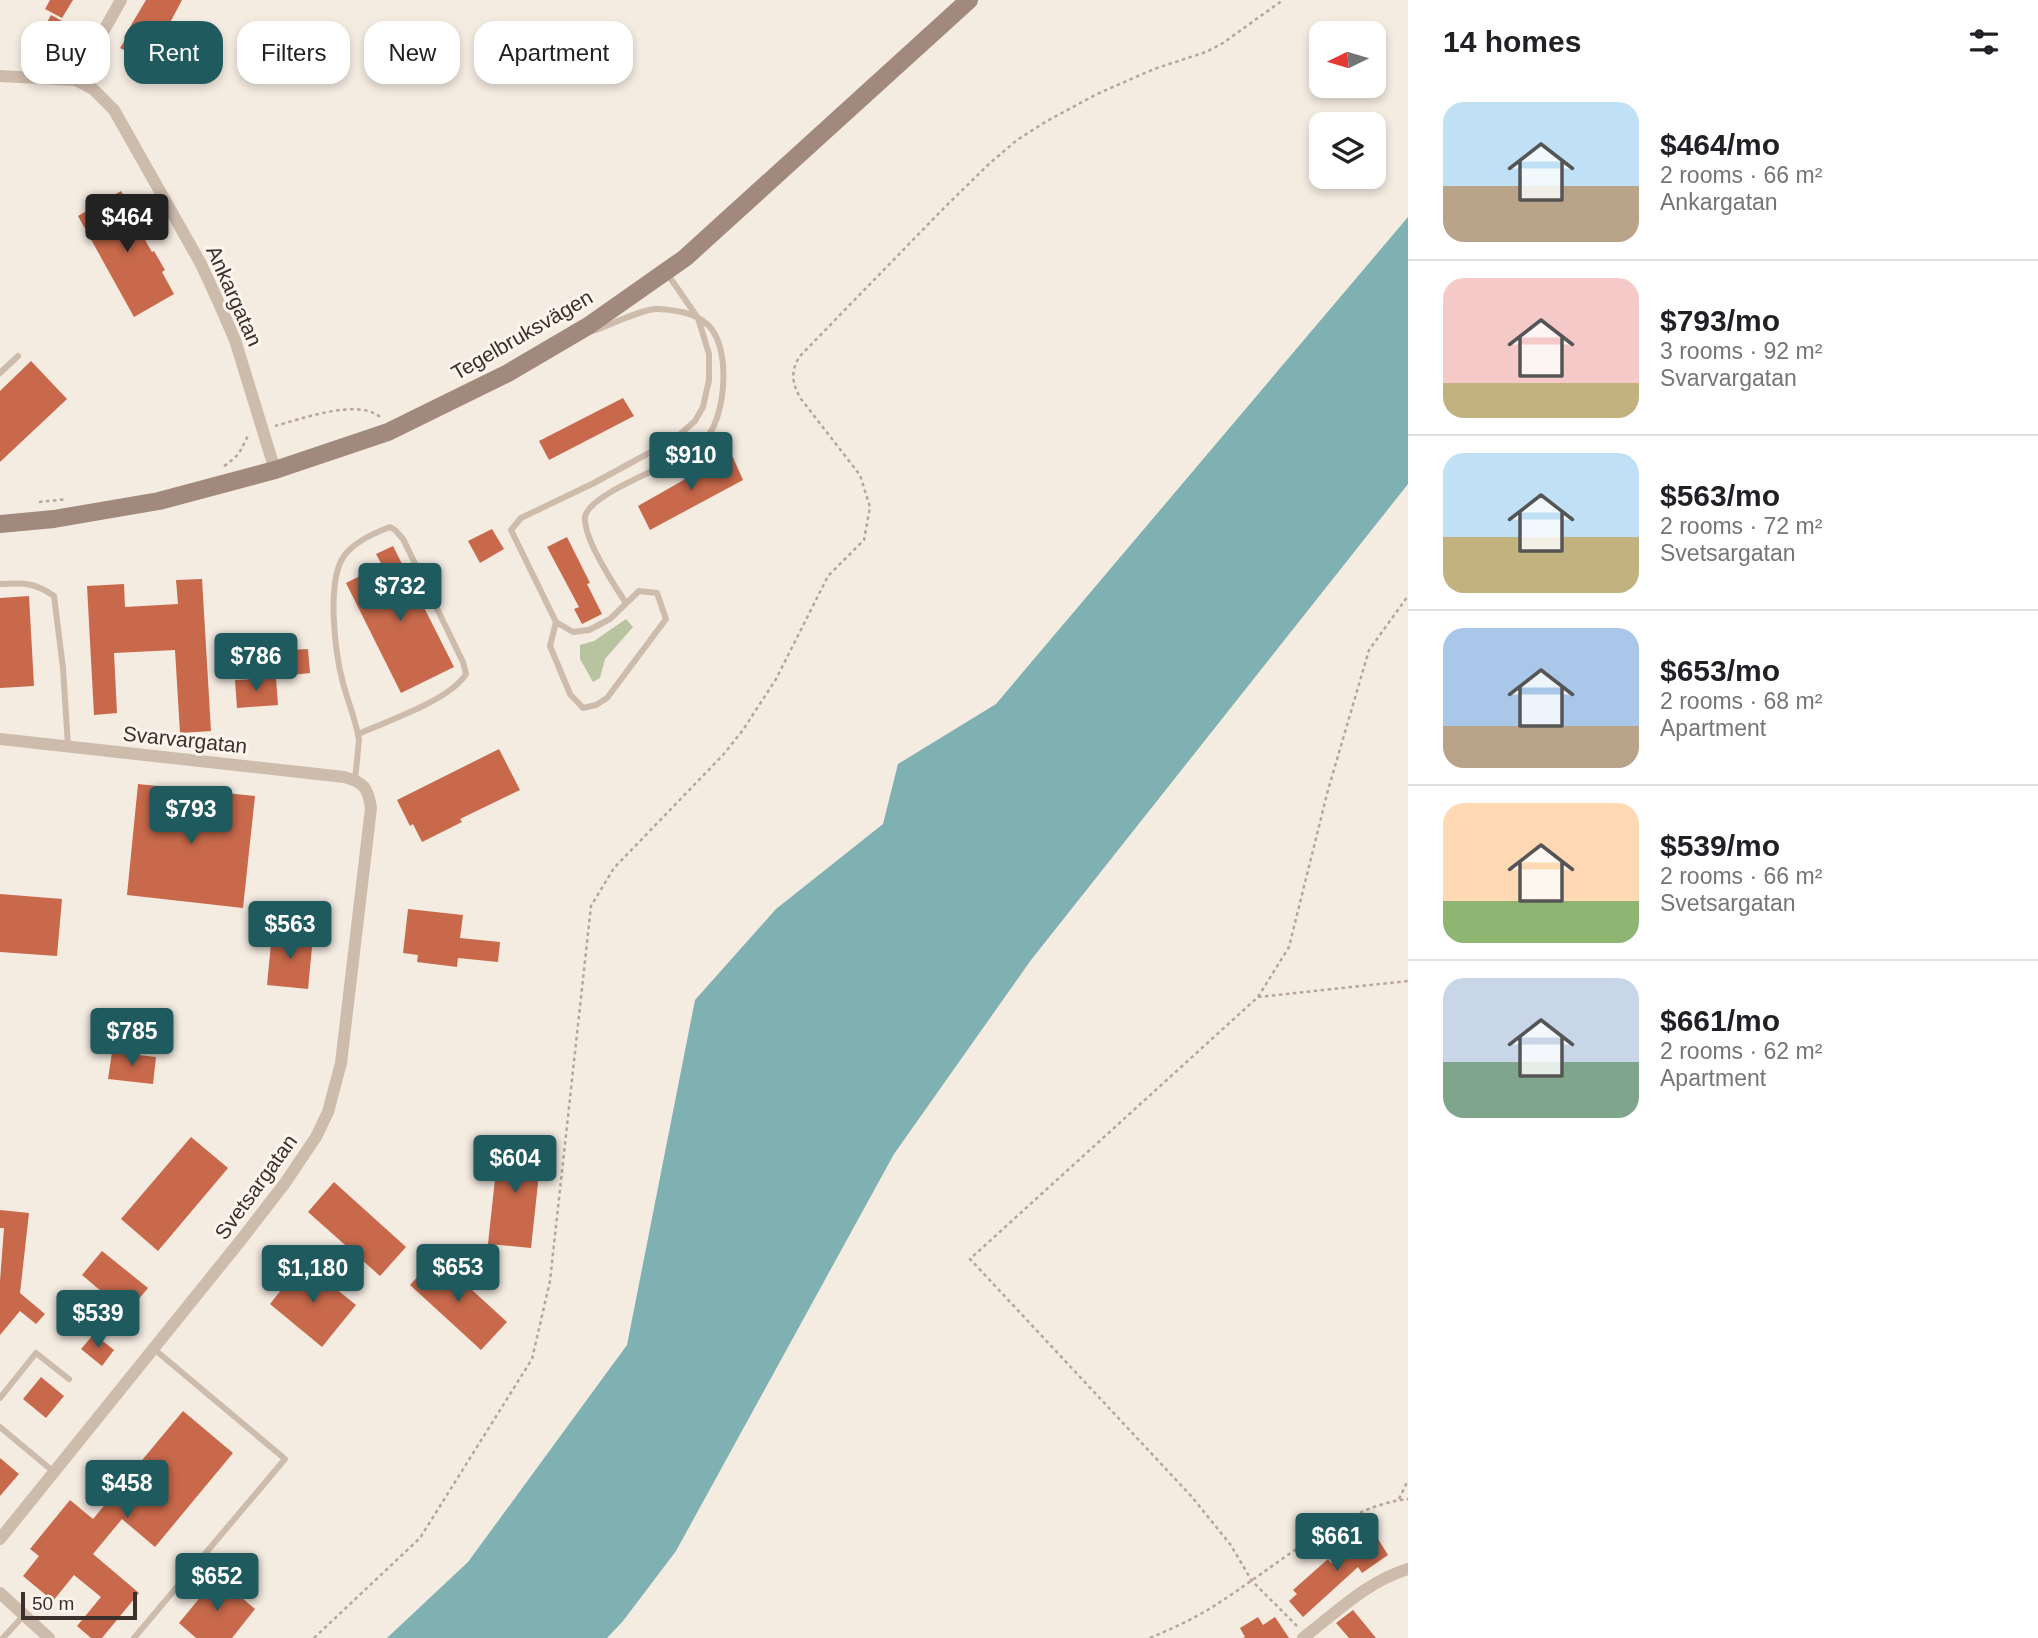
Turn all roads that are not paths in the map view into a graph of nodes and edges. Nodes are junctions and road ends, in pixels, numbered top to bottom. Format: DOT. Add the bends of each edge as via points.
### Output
graph roads {
  1 [pos="121,0"];
  2 [pos="969,0"];
  3 [pos="109,21"];
  4 [pos="0,76"];
  5 [pos="21,77"];
  6 [pos="84,84"];
  7 [pos="666,272"];
  8 [pos="698,318"];
  9 [pos="561,342"];
  10 [pos="18,356"];
  11 [pos="0,373"];
  12 [pos="275,470"];
  13 [pos="0,524"];
  14 [pos="0,584"];
  15 [pos="626,603"];
  16 [pos="556,622"];
  17 [pos="358,734"];
  18 [pos="0,739"];
  19 [pos="68,746"];
  20 [pos="359,782"];
  21 [pos="154,1349"];
  22 [pos="69,1379"];
  23 [pos="0,1398"];
  24 [pos="0,1427"];
  25 [pos="54,1472"];
  26 [pos="0,1539"];
  27 [pos="1408,1569"];
  28 [pos="0,1593"];
  29 [pos="24,1615"];
  30 [pos="1305,1637"];
  31 [pos="3,1638"];
  32 [pos="49,1638"];
  33 [pos="134,1638"];
  1 -- 3 [label="street"];
  2 -- 7 [label="street, Tegelbruksvägen"];
  4 -- 5 [label="street"];
  6 -- 12 [label="street, Ankargatan" via="114,110 201,264 235,340"];
  7 -- 8 [label="lane"];
  7 -- 9 [label="street, Tegelbruksvägen"];
  8 -- 9 [label="lane" via="652,309"];
  8 -- 15 [label="lane" via="709,326 718,345 723,375 717,417 709,435 682,457 628,481 589,509 585,517 600,560"];
  8 -- 16 [label="lane" via="709,354 709,380 695,421 647,454 521,518 511,530"];
  9 -- 12 [label="street, Tegelbruksvägen" via="388,432"];
  10 -- 11 [label="lane"];
  12 -- 13 [label="street, Tegelbruksvägen" via="159,501"];
  14 -- 19 [label="lane" via="25,583 54,597"];
  15 -- 16 [label="lane" via="589,630 573,632"];
  15 -- 16 [label="lane" via="639,591 657,593 666,619 607,698 596,705 583,708 570,694 550,646"];
  17 -- 17 [label="lane" via="337,653 333,618 337,577 342,558 353,546 390,527 403,539 466,674 443,695"];
  17 -- 20 [label="lane"];
  18 -- 19 [label="street, Svarvargatan"];
  19 -- 20 [label="street, Svarvargatan"];
  20 -- 21 [label="street, Svetsargatan" via="369,793 371,808 341,1063 328,1111 316,1138 285,1183"];
  21 -- 25 [label="street, Svetsargatan"];
  21 -- 33 [label="lane" via="285,1460"];
  22 -- 23 [label="lane" via="36,1353"];
  24 -- 25 [label="lane"];
  25 -- 26 [label="street, Svetsargatan"];
  27 -- 30 [label="street" via="1357,1594"];
  28 -- 29 [label="street"];
  29 -- 31 [label="lane"];
  29 -- 32 [label="street"];
}
